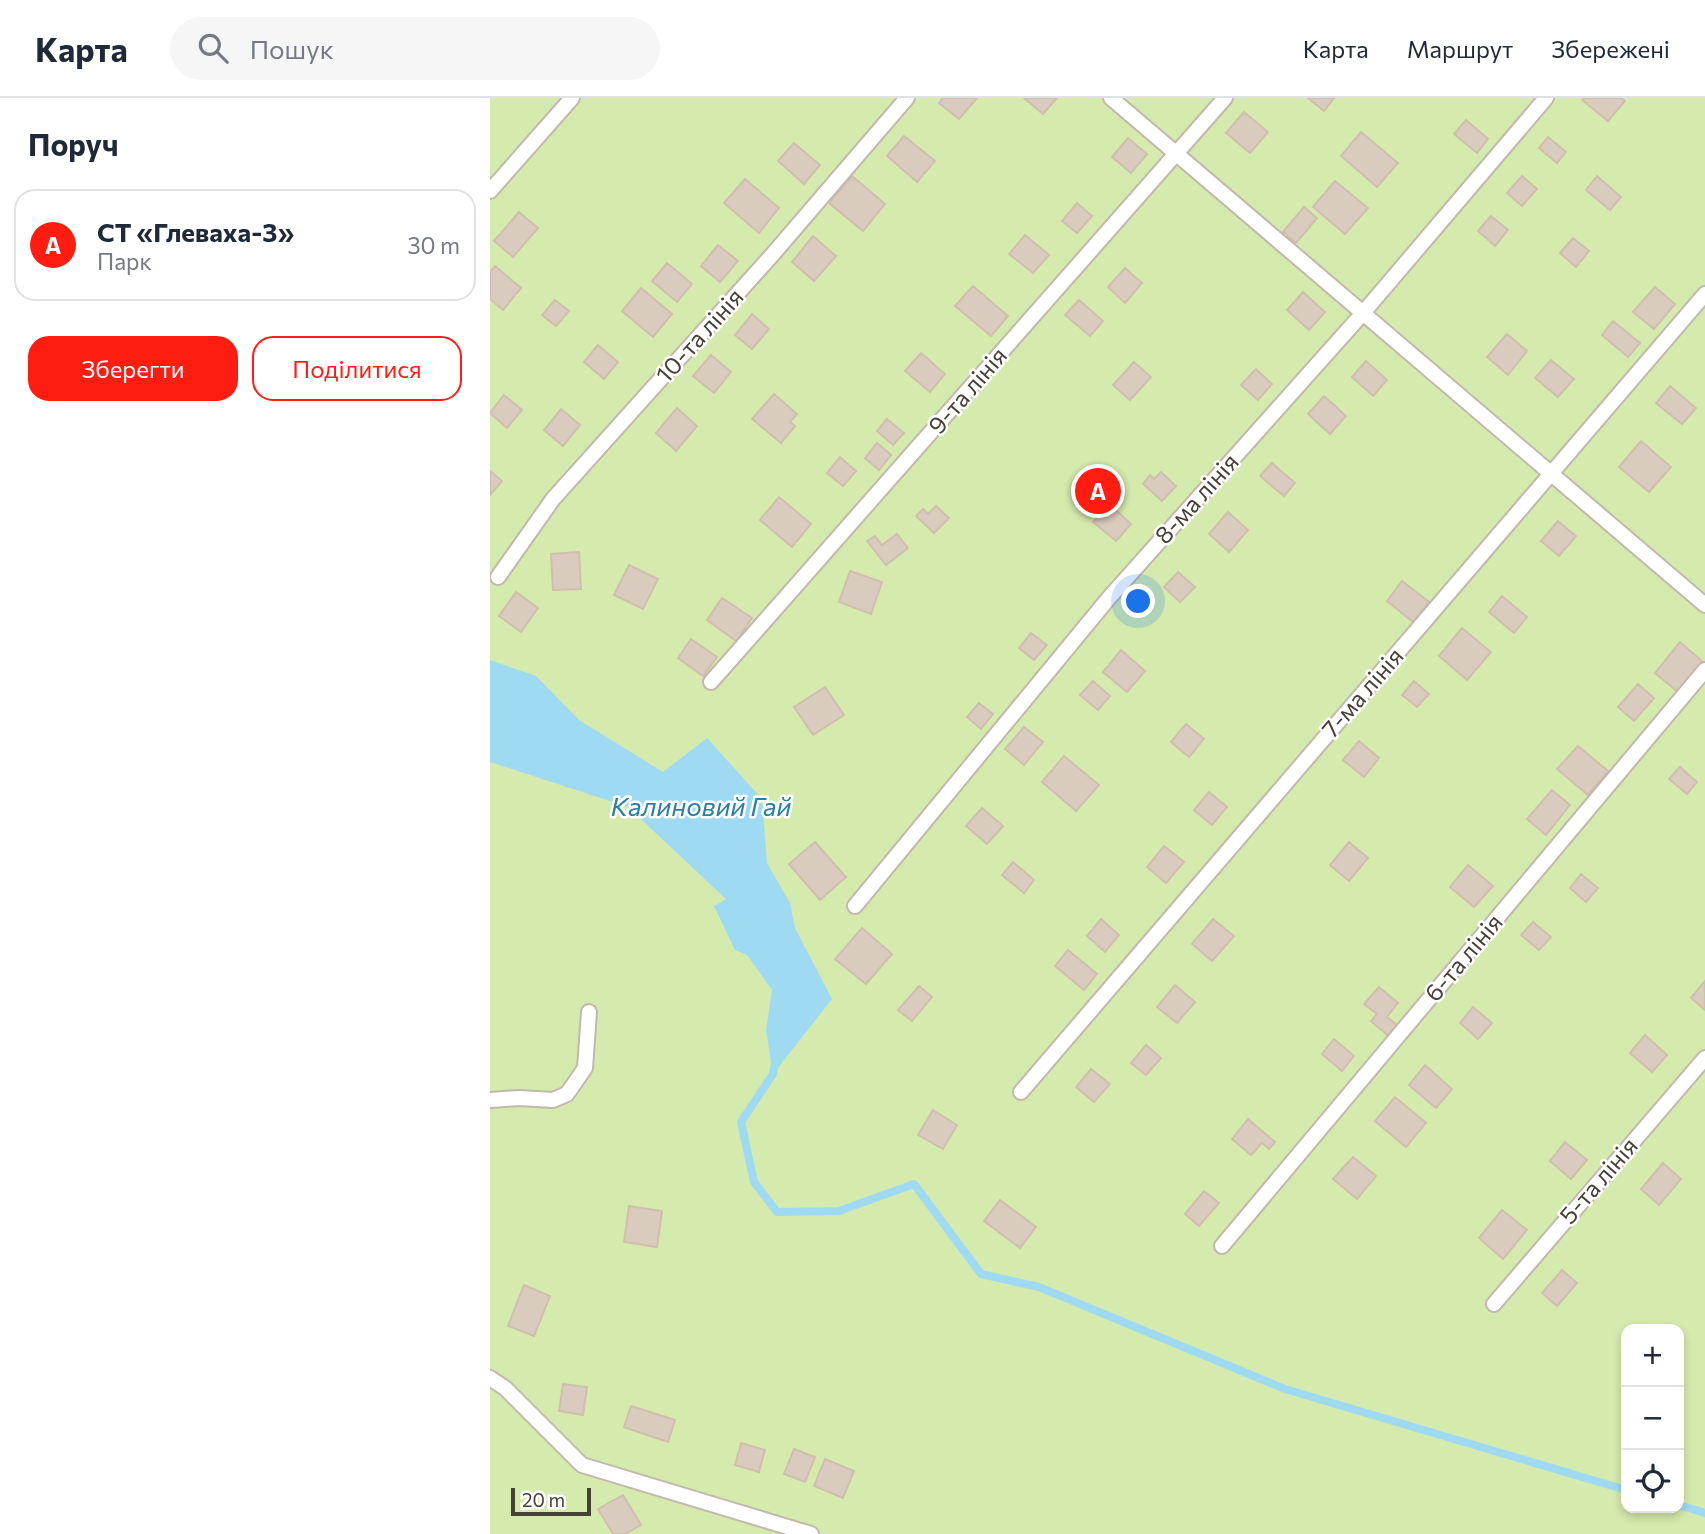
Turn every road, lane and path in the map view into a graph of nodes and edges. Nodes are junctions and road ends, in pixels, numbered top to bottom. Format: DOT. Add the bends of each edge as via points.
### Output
graph roads {
  1 [pos="572,98"];
  2 [pos="907,98"];
  3 [pos="1111,98"];
  4 [pos="1224,98"];
  5 [pos="1546,98"];
  6 [pos="1177,154"];
  7 [pos="490,191"];
  8 [pos="1705,294"];
  9 [pos="1363,313"];
  10 [pos="1551,473"];
  11 [pos="498,577"];
  12 [pos="1705,605"];
  13 [pos="1705,670"];
  14 [pos="711,682"];
  15 [pos="855,906"];
  16 [pos="589,1013"];
  17 [pos="1705,1058"];
  18 [pos="1021,1091"];
  19 [pos="490,1100"];
  20 [pos="1222,1246"];
  21 [pos="1494,1304"];
  22 [pos="490,1378"];
  23 [pos="811,1534"];
  1 -- 7 [label="lane"];
  2 -- 11 [label="lane, 10-та лінія" via="553,499"];
  3 -- 6 [label="lane"];
  4 -- 6 [label="lane, 9-та лінія"];
  5 -- 9 [label="lane, 8-ма лінія"];
  6 -- 9 [label="lane"];
  6 -- 14 [label="lane, 9-та лінія"];
  8 -- 10 [label="lane, 7-ма лінія"];
  9 -- 10 [label="lane"];
  9 -- 15 [label="lane, 8-ма лінія" via="1108,599"];
  10 -- 12 [label="lane"];
  10 -- 18 [label="lane, 7-ма лінія"];
  13 -- 20 [label="lane, 6-та лінія"];
  16 -- 19 [label="lane" via="585,1068 568,1094 553,1100"];
  17 -- 21 [label="lane, 5-та лінія"];
  22 -- 23 [label="lane" via="582,1465"];
}
